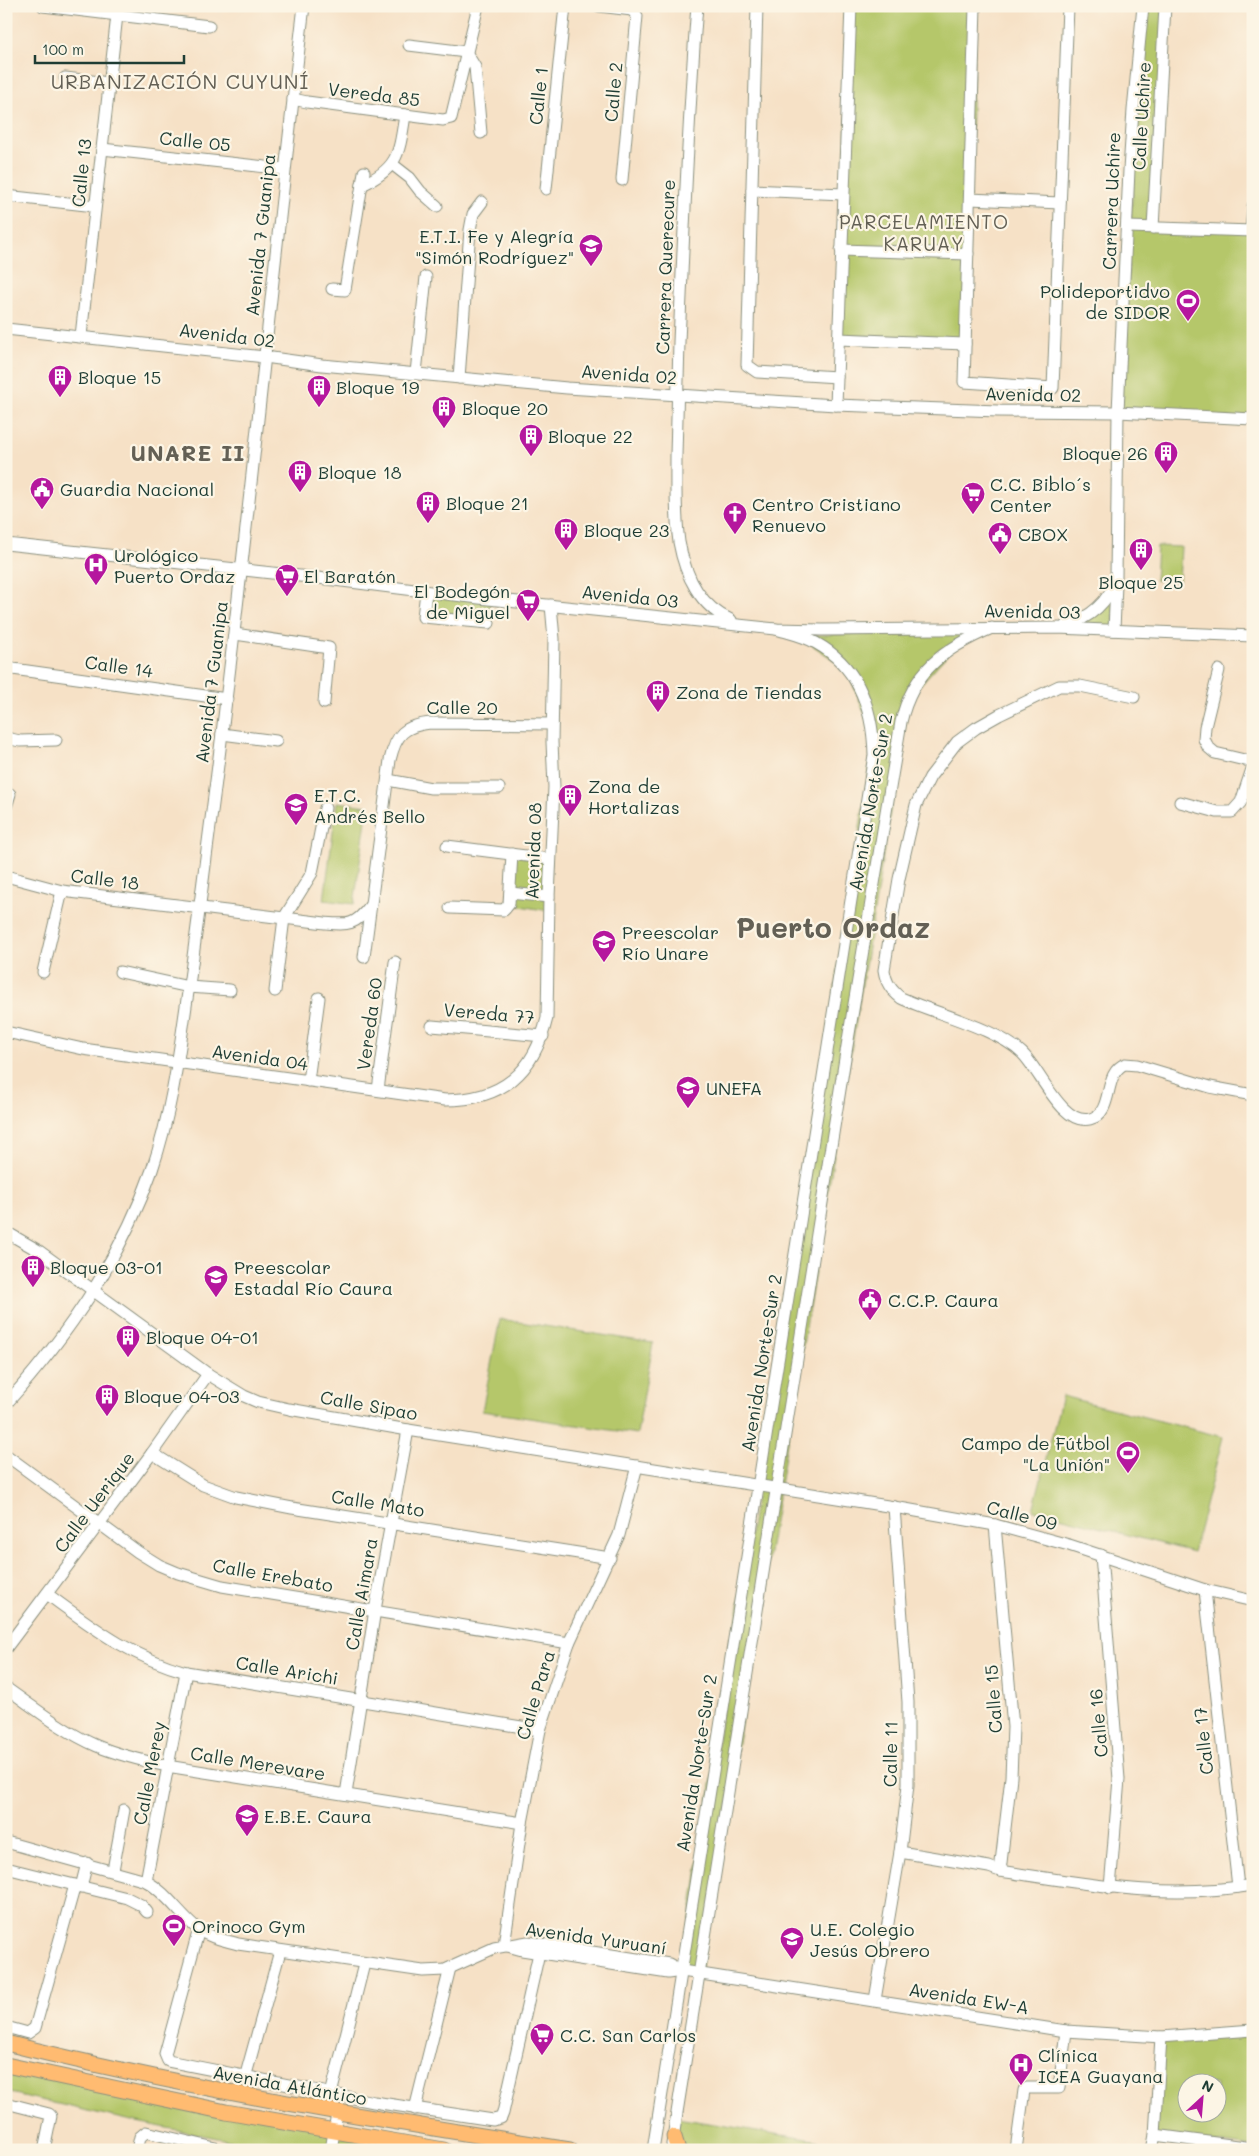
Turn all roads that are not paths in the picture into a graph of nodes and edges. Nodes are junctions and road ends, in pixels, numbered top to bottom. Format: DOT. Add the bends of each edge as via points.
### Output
graph roads {
  1 [pos="43,6"];
  2 [pos="304,6"];
  3 [pos="478,6"];
  4 [pos="565,6"];
  5 [pos="600,6"];
  6 [pos="697,6"];
  7 [pos="757,6"];
  8 [pos="851,6"];
  9 [pos="975,6"];
  10 [pos="1143,6"];
  11 [pos="1165,6"];
  12 [pos="1068,7"];
  13 [pos="117,15"];
  14 [pos="209,26"];
  15 [pos="409,44"];
  16 [pos="466,52"];
  17 [pos="65,78"];
  18 [pos="109,83"];
  19 [pos="293,99"];
  20 [pos="405,115"];
  21 [pos="480,133"];
  22 [pos="102,148"];
  23 [pos="392,164"];
  24 [pos="284,169"];
  25 [pos="364,172"];
  26 [pos="622,180"];
  27 [pos="362,185"];
  28 [pos="546,189"];
  29 [pos="752,190"];
  30 [pos="843,194"];
  31 [pos="6,196"];
  32 [pos="970,200"];
  33 [pos="482,202"];
  34 [pos="1060,204"];
  35 [pos="95,206"];
  36 [pos="437,206"];
  37 [pos="1253,206"];
  38 [pos="1128,227"];
  39 [pos="1153,228"];
  40 [pos="1252,231"];
  41 [pos="841,250"];
  42 [pos="968,254"];
  43 [pos="426,277"];
  44 [pos="332,289"];
  45 [pos="6,329"];
  46 [pos="81,336"];
  47 [pos="838,339"];
  48 [pos="965,344"];
  49 [pos="265,357"];
  50 [pos="416,373"];
  51 [pos="837,377"];
  52 [pos="458,378"];
  53 [pos="677,395"];
  54 [pos="836,405"];
  55 [pos="1118,412"];
  56 [pos="1253,419"];
  57 [pos="6,544"];
  58 [pos="242,570"];
  59 [pos="1116,578"];
  60 [pos="426,592"];
  61 [pos="551,605"];
  62 [pos="489,624"];
  63 [pos="740,624"];
  64 [pos="992,628"];
  65 [pos="1057,628"];
  66 [pos="776,629"];
  67 [pos="1114,630"];
  68 [pos="235,634"];
  69 [pos="1253,636"];
  70 [pos="6,668"];
  71 [pos="1219,670"];
  72 [pos="1134,696"];
  73 [pos="226,699"];
  74 [pos="324,704"];
  75 [pos="552,724"];
  76 [pos="222,734"];
  77 [pos="6,738"];
  78 [pos="56,740"];
  79 [pos="276,741"];
  80 [pos="1253,762"];
  81 [pos="1253,766"];
  82 [pos="388,780"];
  83 [pos="499,788"];
  84 [pos="10,794"];
  85 [pos="1180,802"];
  86 [pos="6,807"];
  87 [pos="325,808"];
  88 [pos="447,846"];
  89 [pos="512,854"];
  90 [pos="550,859"];
  91 [pos="6,876"];
  92 [pos="62,891"];
  93 [pos="510,898"];
  94 [pos="549,898"];
  95 [pos="370,906"];
  96 [pos="200,908"];
  97 [pos="450,908"];
  98 [pos="284,918"];
  99 [pos="364,957"];
  100 [pos="395,962"];
  101 [pos="43,972"];
  102 [pos="120,972"];
  103 [pos="189,987"];
  104 [pos="230,990"];
  105 [pos="275,991"];
  106 [pos="319,998"];
  107 [pos="432,1026"];
  108 [pos="6,1032"];
  109 [pos="543,1036"];
  110 [pos="178,1063"];
  111 [pos="308,1081"];
  112 [pos="507,1084"];
  113 [pos="378,1090"];
  114 [pos="1253,1094"];
  115 [pos="7,1232"];
  116 [pos="94,1291"];
  117 [pos="208,1374"];
  118 [pos="6,1404"];
  119 [pos="408,1430"];
  120 [pos="152,1453"];
  121 [pos="6,1455"];
  122 [pos="637,1466"];
  123 [pos="760,1486"];
  124 [pos="776,1488"];
  125 [pos="894,1507"];
  126 [pos="100,1523"];
  127 [pos="391,1523"];
  128 [pos="995,1525"];
  129 [pos="1101,1555"];
  130 [pos="610,1558"];
  131 [pos="1205,1590"];
  132 [pos="47,1594"];
  133 [pos="1253,1601"];
  134 [pos="376,1610"];
  135 [pos="569,1643"];
  136 [pos="6,1648"];
  137 [pos="186,1672"];
  138 [pos="6,1688"];
  139 [pos="361,1699"];
  140 [pos="540,1730"];
  141 [pos="168,1766"];
  142 [pos="346,1794"];
  143 [pos="124,1810"];
  144 [pos="522,1822"];
  145 [pos="6,1842"];
  146 [pos="900,1852"];
  147 [pos="87,1863"];
  148 [pos="6,1868"];
  149 [pos="112,1870"];
  150 [pos="1000,1871"];
  151 [pos="146,1881"];
  152 [pos="1253,1885"];
  153 [pos="78,1886"];
  154 [pos="1238,1887"];
  155 [pos="1110,1888"];
  156 [pos="147,1912"];
  157 [pos="199,1929"];
  158 [pos="504,1945"];
  159 [pos="280,1951"];
  160 [pos="540,1953"];
  161 [pos="364,1964"];
  162 [pos="450,1968"];
  163 [pos="682,1971"];
  164 [pos="700,1974"];
  165 [pos="875,2000"];
  166 [pos="6,2027"];
  167 [pos="1253,2030"];
  168 [pos="1066,2031"];
  169 [pos="1161,2037"];
  170 [pos="6,2043"];
  171 [pos="6,2065"];
  172 [pos="245,2078"];
  173 [pos="331,2094"];
  174 [pos="6,2103"];
  175 [pos="416,2109"];
  176 [pos="337,2113"];
  177 [pos="334,2131"];
  178 [pos="1155,2135"];
  179 [pos="674,2145"];
  180 [pos="1253,2148"];
  181 [pos="44,2150"];
  182 [pos="137,2150"];
  183 [pos="224,2150"];
  184 [pos="331,2150"];
  185 [pos="444,2150"];
  186 [pos="570,2150"];
  187 [pos="653,2150"];
  188 [pos="1016,2150"];
  189 [pos="1152,2150"];
  1 -- 13 [label="street"];
  2 -- 19 [label="street, Avenida 7 Guanipa"];
  3 -- 16 [label="street"];
  4 -- 28 [label="street, Calle 1"];
  5 -- 26 [label="street, Calle 2" via="632,10 637,16"];
  6 -- 53 [label="street, Carrera Querecure" via="686,168"];
  7 -- 29 [label="street"];
  8 -- 30 [label="street"];
  9 -- 32 [label="street"];
  10 -- 38 [label="street, Carrera Uchire" via="1132,110"];
  11 -- 39 [label="street, Calle Uchire"];
  12 -- 34 [label="street"];
  13 -- 14 [label="street"];
  13 -- 18 [label="street, Calle 13"];
  15 -- 16 [label="street"];
  16 -- 20 [label="street, Vereda 85" via="452,118 443,120"];
  16 -- 21 [label="street" via="475,67"];
  17 -- 18 [label="street"];
  18 -- 22 [label="street, Calle 13"];
  19 -- 20 [label="street, Vereda 85"];
  19 -- 24 [label="street, Avenida 7 Guanipa"];
  20 -- 23 [label="street" via="401,141"];
  22 -- 24 [label="street, Calle 05"];
  22 -- 35 [label="street, Calle 13"];
  23 -- 27 [label="street" via="385,173"];
  23 -- 36 [label="street"];
  24 -- 49 [label="street, Avenida 7 Guanipa"];
  25 -- 27 [label="street"];
  27 -- 44 [label="street" via="345,290"];
  29 -- 30 [label="street"];
  29 -- 51 [label="street" via="747,365 757,372"];
  30 -- 41 [label="street"];
  31 -- 35 [label="street"];
  32 -- 34 [label="street"];
  32 -- 42 [label="street"];
  33 -- 52 [label="street" via="473,214 470,230"];
  34 -- 48 [label="street" via="1053,388 964,382"];
  35 -- 46 [label="street, Calle 13"];
  37 -- 40 [label="street"];
  38 -- 39 [label="street"];
  38 -- 55 [label="street, Carrera Uchire"];
  39 -- 40 [label="street"];
  41 -- 42 [label="street"];
  41 -- 47 [label="street"];
  42 -- 48 [label="street"];
  43 -- 50 [label="street"];
  45 -- 46 [label="street, Avenida 02"];
  46 -- 49 [label="street, Avenida 02"];
  47 -- 48 [label="street"];
  47 -- 51 [label="street"];
  49 -- 50 [label="street, Avenida 02"];
  49 -- 58 [label="street, Avenida 7 Guanipa"];
  50 -- 52 [label="street, Avenida 02"];
  51 -- 54 [label="street"];
  52 -- 53 [label="street, Avenida 02"];
  53 -- 54 [label="street, Avenida 02"];
  53 -- 63 [label="street, Carrera Querecure" via="679,543 699,595 711,609"];
  54 -- 55 [label="street, Avenida 02"];
  55 -- 56 [label="street, Avenida 02"];
  55 -- 59 [label="street, Carrera Uchire"];
  57 -- 58 [label="street, Avenida 03"];
  58 -- 60 [label="street, Avenida 03"];
  58 -- 68 [label="street, Avenida 7 Guanipa"];
  59 -- 65 [label="street, Carrera Uchire" via="1100,606 1077,621"];
  59 -- 67 [label="street, Carrera Uchire"];
  60 -- 61 [label="street, Avenida 03"];
  60 -- 62 [label="street" via="424,617"];
  61 -- 63 [label="street, Avenida 03"];
  61 -- 75 [label="street, Avenida 08" via="554,639"];
  63 -- 66 [label="street, Avenida 03"];
  64 -- 65 [label="street, Avenida 03"];
  64 -- 66 [label="street, Avenida 03"];
  64 -- 124 [label="street, Avenida Norte-Sur 2" via="957,644 931,664 915,685 902,715"];
  65 -- 67 [label="street, Avenida 03"];
  66 -- 123 [label="street, Avenida Norte-Sur 2" via="816,643 847,669 868,707 874,755"];
  67 -- 69 [label="street, Avenida 03"];
  68 -- 73 [label="street, Avenida 7 Guanipa"];
  68 -- 74 [label="street" via="329,648"];
  70 -- 73 [label="street, Calle 14"];
  71 -- 80 [label="street" via="1204,739 1215,753"];
  72 -- 114 [label="street" via="1080,686 1059,686 999,715 957,742 930,777 916,805 899,879 885,976 890,988 901,998 1014,1046 1035,1068 1061,1108 1079,1118 1089,1119 1101,1111 1115,1071 1125,1064 1223,1091"];
  73 -- 76 [label="street, Avenida 7 Guanipa"];
  75 -- 82 [label="street, Calle 20" via="417,724 406,729 394,744"];
  75 -- 90 [label="street, Avenida 08" via="554,787"];
  76 -- 79 [label="street"];
  76 -- 96 [label="street, Avenida 7 Guanipa"];
  77 -- 78 [label="street"];
  81 -- 85 [label="street" via="1241,802 1232,812 1216,812"];
  82 -- 83 [label="street" via="430,788"];
  82 -- 95 [label="street, Calle 20"];
  84 -- 86 [label="street"];
  87 -- 98 [label="street" via="312,873"];
  88 -- 89 [label="street"];
  89 -- 90 [label="street"];
  89 -- 93 [label="street"];
  90 -- 94 [label="street, Avenida 08"];
  91 -- 92 [label="street, Calle 18"];
  92 -- 96 [label="street, Calle 18"];
  92 -- 101 [label="street"];
  93 -- 94 [label="street"];
  93 -- 97 [label="street" via="504,910 500,911"];
  94 -- 109 [label="street, Avenida 08" via="547,1018"];
  95 -- 98 [label="street" via="348,925"];
  95 -- 99 [label="street, Calle 20"];
  96 -- 98 [label="street"];
  96 -- 103 [label="street, Avenida 7 Guanipa"];
  98 -- 105 [label="street"];
  100 -- 113 [label="street, Vereda 60"];
  102 -- 103 [label="street"];
  103 -- 104 [label="street"];
  103 -- 110 [label="street, Avenida 7 Guanipa"];
  106 -- 111 [label="street"];
  107 -- 109 [label="street, Vereda 77"];
  108 -- 110 [label="street, Avenida 04" via="72,1047"];
  109 -- 112 [label="street, Avenida 08" via="529,1064"];
  110 -- 111 [label="street, Avenida 04"];
  110 -- 116 [label="street, Avenida 7 Guanipa" via="152,1170 130,1223"];
  111 -- 113 [label="street, Avenida 04"];
  112 -- 113 [label="street, Avenida 04" via="464,1100"];
  115 -- 116 [label="street, Calle Sipao"];
  116 -- 117 [label="street, Calle Sipao"];
  116 -- 118 [label="street, Avenida 7 Guanipa" via="56,1344"];
  117 -- 119 [label="street, Calle Sipao" via="258,1402"];
  117 -- 120 [label="street, Calle Uerique"];
  119 -- 122 [label="street, Calle Sipao"];
  119 -- 127 [label="street, Calle Aimara"];
  120 -- 126 [label="street, Calle Uerique"];
  120 -- 127 [label="street, Calle Mato" via="203,1485 236,1497"];
  121 -- 126 [label="street, Calle Erebato"];
  122 -- 123 [label="street, Calle Sipao"];
  122 -- 130 [label="street, Calle Para" via="627,1510"];
  123 -- 124 [label="street, Calle Sipao"];
  123 -- 163 [label="street, Avenida Norte-Sur 2"];
  124 -- 125 [label="street, Calle 09"];
  124 -- 164 [label="street, Avenida Norte-Sur 2"];
  125 -- 128 [label="street, Calle 09"];
  125 -- 146 [label="street, Calle 11" via="909,1730 908,1785"];
  126 -- 132 [label="street, Calle Uerique"];
  126 -- 134 [label="street, Calle Erebato" via="159,1564 198,1580"];
  127 -- 130 [label="street, Calle Mato"];
  127 -- 134 [label="street, Calle Aimara"];
  128 -- 129 [label="street, Calle 09"];
  128 -- 150 [label="street, Calle 15" via="1013,1727 1011,1777"];
  129 -- 131 [label="street, Calle 09"];
  129 -- 155 [label="street, Calle 16" via="1120,1779"];
  130 -- 135 [label="street, Calle Para"];
  131 -- 133 [label="street, Calle 09"];
  131 -- 154 [label="street, Calle 17"];
  132 -- 136 [label="street, Calle Uerique"];
  132 -- 137 [label="street, Calle Arichi" via="125,1648"];
  134 -- 135 [label="street, Calle Erebato"];
  134 -- 139 [label="street, Calle Aimara"];
  135 -- 140 [label="street, Calle Para"];
  137 -- 139 [label="street, Calle Arichi"];
  137 -- 141 [label="street, Calle Merey"];
  138 -- 141 [label="street, Calle Merevare" via="96,1746"];
  139 -- 140 [label="street, Calle Arichi"];
  139 -- 142 [label="street, Calle Aimara"];
  140 -- 144 [label="street, Calle Para"];
  141 -- 142 [label="street, Calle Merevare"];
  141 -- 151 [label="street, Calle Merey"];
  142 -- 144 [label="street, Calle Merevare"];
  143 -- 149 [label="street"];
  144 -- 158 [label="street, Calle Para"];
  145 -- 147 [label="street, Avenida Yuruaní"];
  146 -- 150 [label="street"];
  146 -- 165 [label="street, Calle 11"];
  147 -- 149 [label="street, Avenida Yuruaní"];
  147 -- 153 [label="street"];
  148 -- 153 [label="street"];
  149 -- 151 [label="street, Avenida Yuruaní"];
  150 -- 155 [label="street"];
  151 -- 157 [label="street, Avenida Yuruaní"];
  152 -- 154 [label="street"];
  153 -- 156 [label="street" via="127,1898"];
  153 -- 166 [label="street" via="35,2028 28,2033"];
  154 -- 155 [label="street" via="1188,1892"];
  157 -- 159 [label="street, Avenida Yuruaní" via="218,1939"];
  157 -- 172 [label="street" via="165,2054 168,2062"];
  158 -- 160 [label="street, Avenida Yuruaní"];
  158 -- 162 [label="street, Avenida Yuruaní"];
  158 -- 163 [label="street, Avenida Yuruaní" via="528,1942 669,1964"];
  159 -- 161 [label="street, Avenida Yuruaní"];
  159 -- 172 [label="street"];
  160 -- 163 [label="street, Avenida Yuruaní" via="668,1973"];
  160 -- 175 [label="street" via="501,2118 493,2120"];
  161 -- 162 [label="street, Avenida Yuruaní" via="423,1971"];
  161 -- 173 [label="street"];
  162 -- 175 [label="street"];
  163 -- 164 [label="street, Avenida EW-A"];
  163 -- 187 [label="street, Avenida Norte-Sur 2"];
  164 -- 165 [label="street, Avenida EW-A"];
  164 -- 179 [label="street, Avenida Norte-Sur 2"];
  165 -- 168 [label="street, Avenida EW-A"];
  167 -- 169 [label="street, Avenida EW-A"];
  168 -- 169 [label="street, Avenida EW-A"];
  168 -- 188 [label="street" via="1059,2088 1024,2090"];
  169 -- 178 [label="street"];
  170 -- 176 [label="main road, Avenida Atlántico" via="165,2080"];
  171 -- 177 [label="main road" via="189,2105"];
  172 -- 173 [label="street"];
  173 -- 175 [label="street"];
  174 -- 181 [label="street" via="51,2116"];
  176 -- 177 [label="street"];
  176 -- 186 [label="main road, Avenida Atlántico"];
  177 -- 184 [label="street"];
  177 -- 185 [label="main road"];
  178 -- 180 [label="street"];
  178 -- 189 [label="street"];
  182 -- 183 [label="street" via="140,2137 146,2132"];
}
